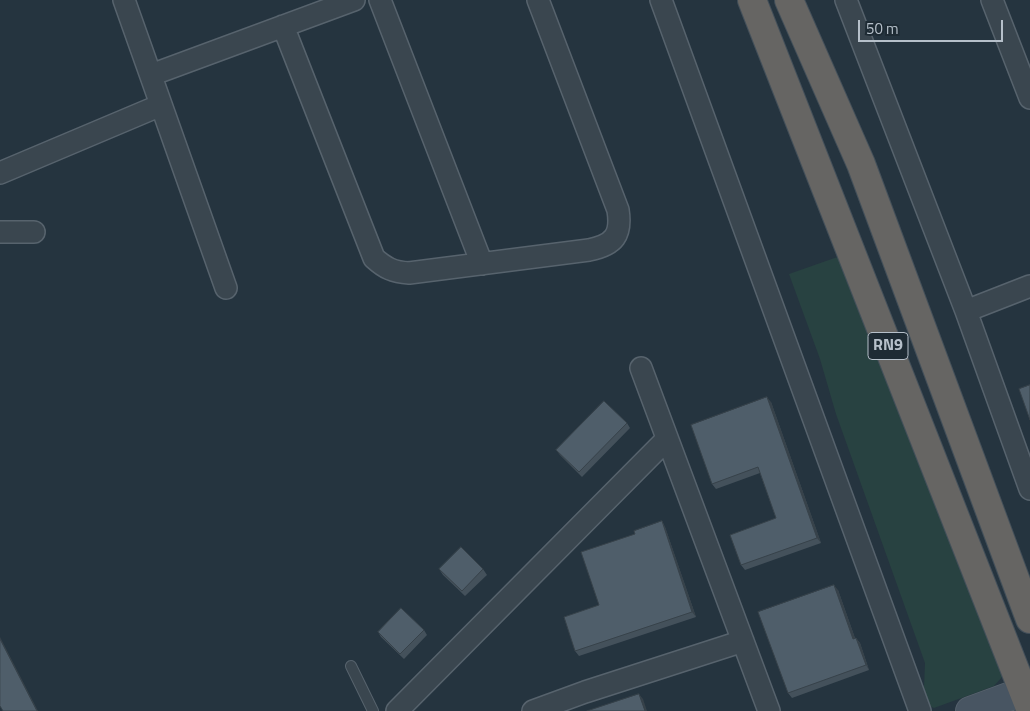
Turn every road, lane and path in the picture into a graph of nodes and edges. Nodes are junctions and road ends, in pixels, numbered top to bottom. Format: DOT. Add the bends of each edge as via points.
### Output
graph roads {
  1 [pos="124,0"];
  2 [pos="354,0"];
  3 [pos="380,0"];
  4 [pos="538,0"];
  5 [pos="661,0"];
  6 [pos="752,0"];
  7 [pos="789,0"];
  8 [pos="846,0"];
  9 [pos="992,0"];
  10 [pos="283,26"];
  11 [pos="151,76"];
  12 [pos="1030,98"];
  13 [pos="161,104"];
  14 [pos="0,173"];
  15 [pos="0,232"];
  16 [pos="34,232"];
  17 [pos="482,264"];
  18 [pos="1030,286"];
  19 [pos="226,288"];
  20 [pos="966,311"];
  21 [pos="641,368"];
  22 [pos="667,439"];
  23 [pos="1030,490"];
  24 [pos="1030,618"];
  25 [pos="743,641"];
  26 [pos="351,666"];
  27 [pos="1028,697"];
  28 [pos="373,711"];
  29 [pos="397,711"];
  30 [pos="533,711"];
  31 [pos="769,711"];
  32 [pos="920,711"];
  33 [pos="970,711"];
  1 -- 11 [label="street"];
  2 -- 10 [label="street"];
  3 -- 17 [label="street"];
  4 -- 17 [label="street" via="618,210 620,224 615,238 603,247"];
  5 -- 32 [label="street"];
  6 -- 27 [label="highway, RN9"];
  7 -- 24 [label="highway, RN9" via="861,164"];
  8 -- 20 [label="street"];
  9 -- 12 [label="street"];
  10 -- 11 [label="street"];
  10 -- 17 [label="street" via="374,258 383,267 408,273"];
  11 -- 13 [label="street"];
  13 -- 14 [label="street"];
  13 -- 19 [label="street"];
  15 -- 16 [label="street"];
  18 -- 20 [label="street"];
  20 -- 23 [label="street"];
  21 -- 22 [label="street"];
  22 -- 25 [label="street"];
  22 -- 29 [label="street"];
  25 -- 30 [label="street"];
  25 -- 31 [label="street"];
  26 -- 28 [label="lane"];
  27 -- 33 [label="main road"];
}
